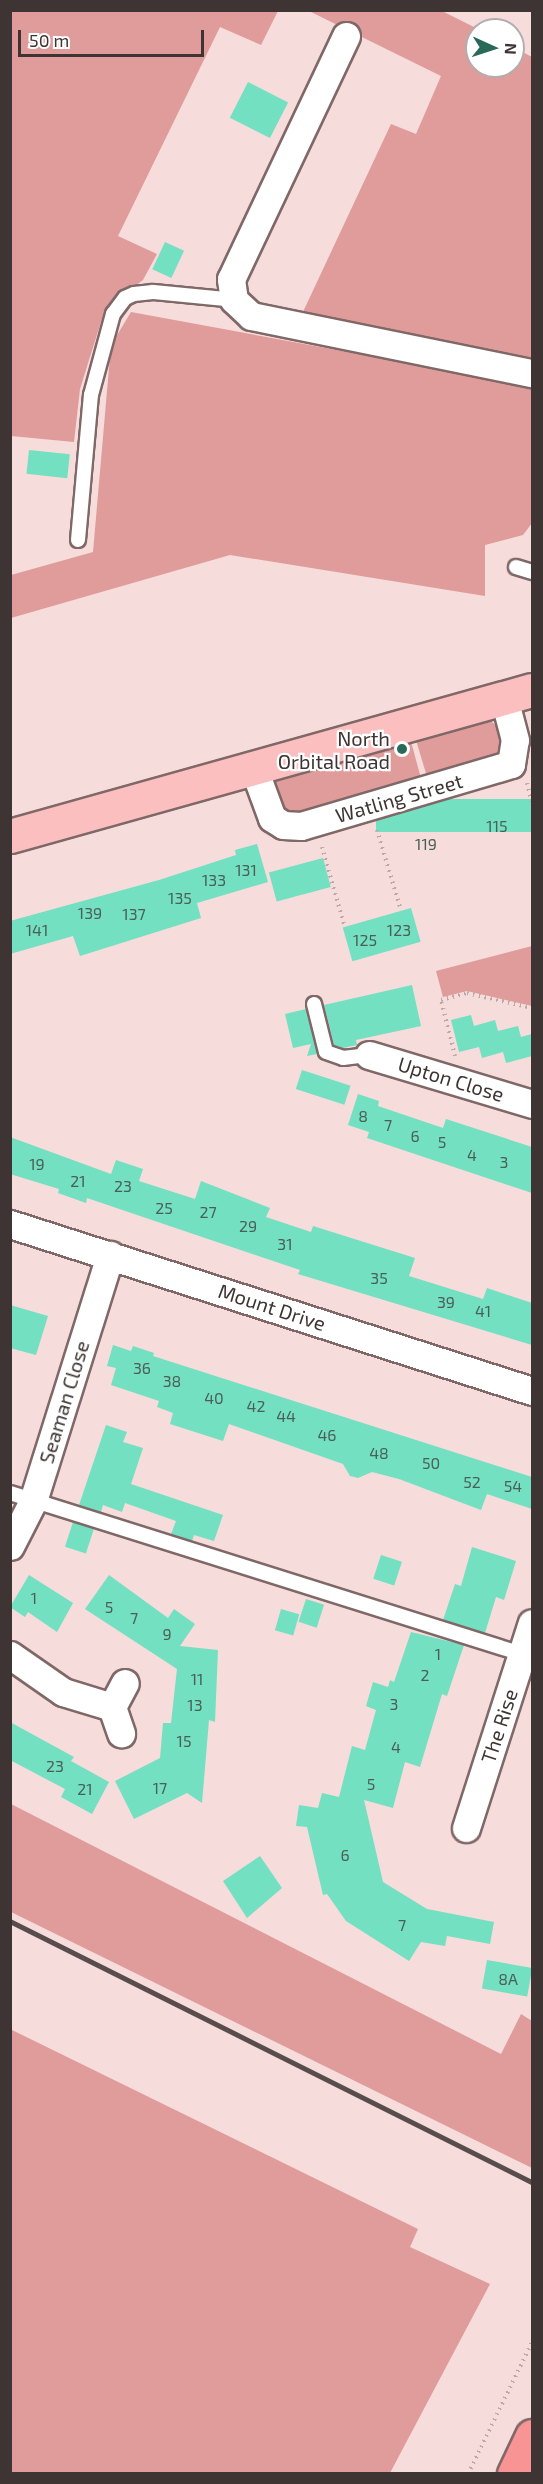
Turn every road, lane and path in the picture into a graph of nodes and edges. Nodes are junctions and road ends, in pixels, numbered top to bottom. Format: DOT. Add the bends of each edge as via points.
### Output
graph roads {
  1 [pos="346,36"];
  2 [pos="234,300"];
  3 [pos="532,373"];
  4 [pos="78,540"];
  5 [pos="516,567"];
  6 [pos="532,572"];
  7 [pos="518,694"];
  8 [pos="524,743"];
  9 [pos="254,769"];
  10 [pos="370,806"];
  11 [pos="316,822"];
  12 [pos="10,836"];
  13 [pos="400,907"];
  14 [pos="344,924"];
  15 [pos="314,1004"];
  16 [pos="532,1008"];
  17 [pos="369,1055"];
  18 [pos="463,1083"];
  19 [pos="532,1104"];
  20 [pos="10,1224"];
  21 [pos="110,1255"];
  22 [pos="532,1391"];
  23 [pos="22,1497"];
  24 [pos="10,1546"];
  25 [pos="532,1623"];
  26 [pos="522,1654"];
  27 [pos="10,1655"];
  28 [pos="125,1683"];
  29 [pos="112,1707"];
  30 [pos="121,1733"];
  31 [pos="466,1828"];
  32 [pos="532,2342"];
  33 [pos="532,2436"];
  34 [pos="468,2474"];
  35 [pos="514,2474"];
  1 -- 2 [label="street" via="231,279"];
  2 -- 3 [label="street" via="251,316"];
  2 -- 4 [label="lane" via="153,292 134,294 125,298 113,314 102,342 91,395"];
  5 -- 6 [label="lane"];
  7 -- 8 [label="street, Watling Street"];
  7 -- 9 [label="main road, Watling Street"];
  8 -- 10 [label="street, Watling Street" via="512,764 505,768"];
  9 -- 11 [label="street, Watling Street" via="272,818 283,825"];
  9 -- 12 [label="main road, Watling Street"];
  10 -- 11 [label="street, Watling Street"];
  10 -- 13 [label="path"];
  11 -- 14 [label="path"];
  15 -- 17 [label="lane" via="326,1052 343,1058"];
  16 -- 18 [label="path" via="467,993 441,1000"];
  17 -- 18 [label="street, Upton Close"];
  18 -- 19 [label="street, Upton Close"];
  20 -- 21 [label="street, Mount Drive"];
  21 -- 22 [label="street, Mount Drive"];
  21 -- 23 [label="street, Seaman Close"];
  23 -- 24 [label="street, Seaman Close"];
  23 -- 26 [label="lane"];
  25 -- 26 [label="street, The Rise"];
  26 -- 31 [label="street, The Rise"];
  27 -- 29 [label="street" via="63,1692"];
  28 -- 29 [label="street"];
  29 -- 30 [label="street"];
  32 -- 34 [label="path"];
  33 -- 35 [label="highway"];
}
